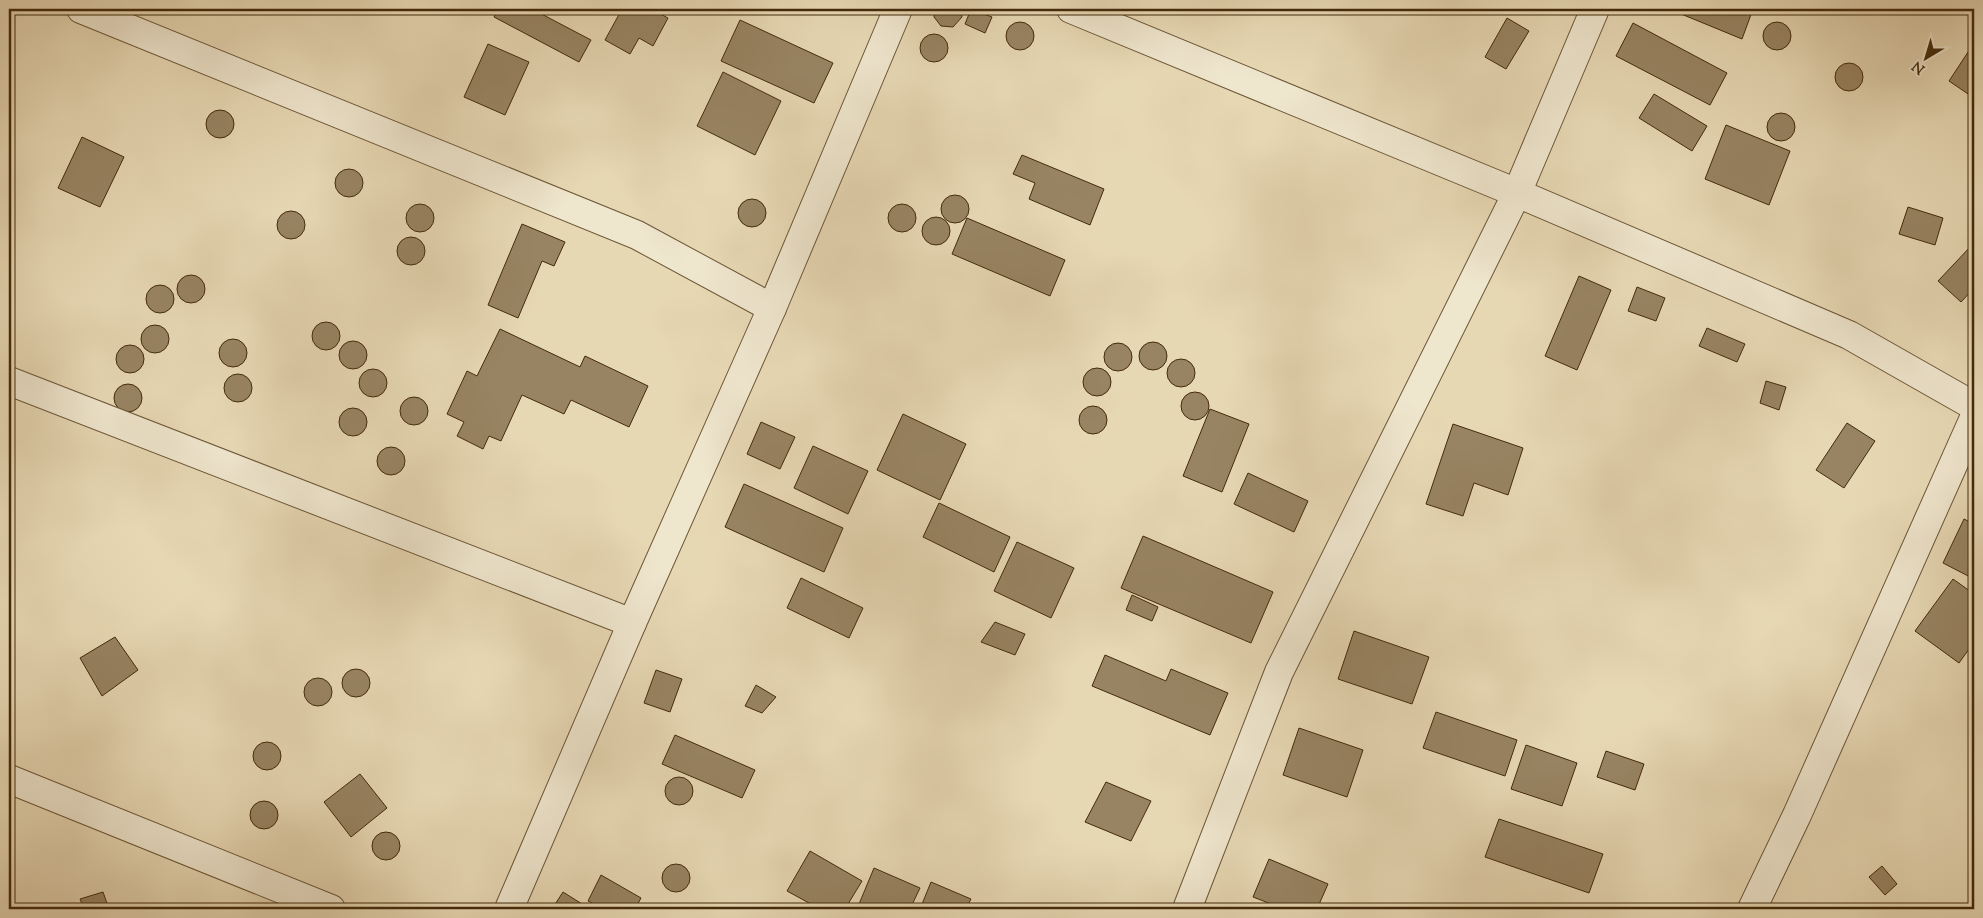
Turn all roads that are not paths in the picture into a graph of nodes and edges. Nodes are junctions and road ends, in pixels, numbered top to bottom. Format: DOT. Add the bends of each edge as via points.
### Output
graph roads {
  1 [pos="81,9"];
  2 [pos="898,9"];
  3 [pos="1071,9"];
  4 [pos="1595,9"];
  5 [pos="1518,193"];
  6 [pos="772,308"];
  7 [pos="9,381"];
  8 [pos="1974,406"];
  9 [pos="1974,418"];
  10 [pos="632,623"];
  11 [pos="9,779"];
  12 [pos="331,909"];
  13 [pos="509,909"];
  14 [pos="1187,909"];
  15 [pos="1752,909"];
  1 -- 6 [label="street" via="637,235"];
  2 -- 6 [label="street"];
  3 -- 5 [label="street"];
  4 -- 5 [label="street"];
  5 -- 8 [label="street" via="1848,335"];
  5 -- 14 [label="street" via="1279,672"];
  6 -- 10 [label="street"];
  7 -- 10 [label="street"];
  9 -- 15 [label="street"];
  10 -- 13 [label="street"];
  11 -- 12 [label="street"];
}
